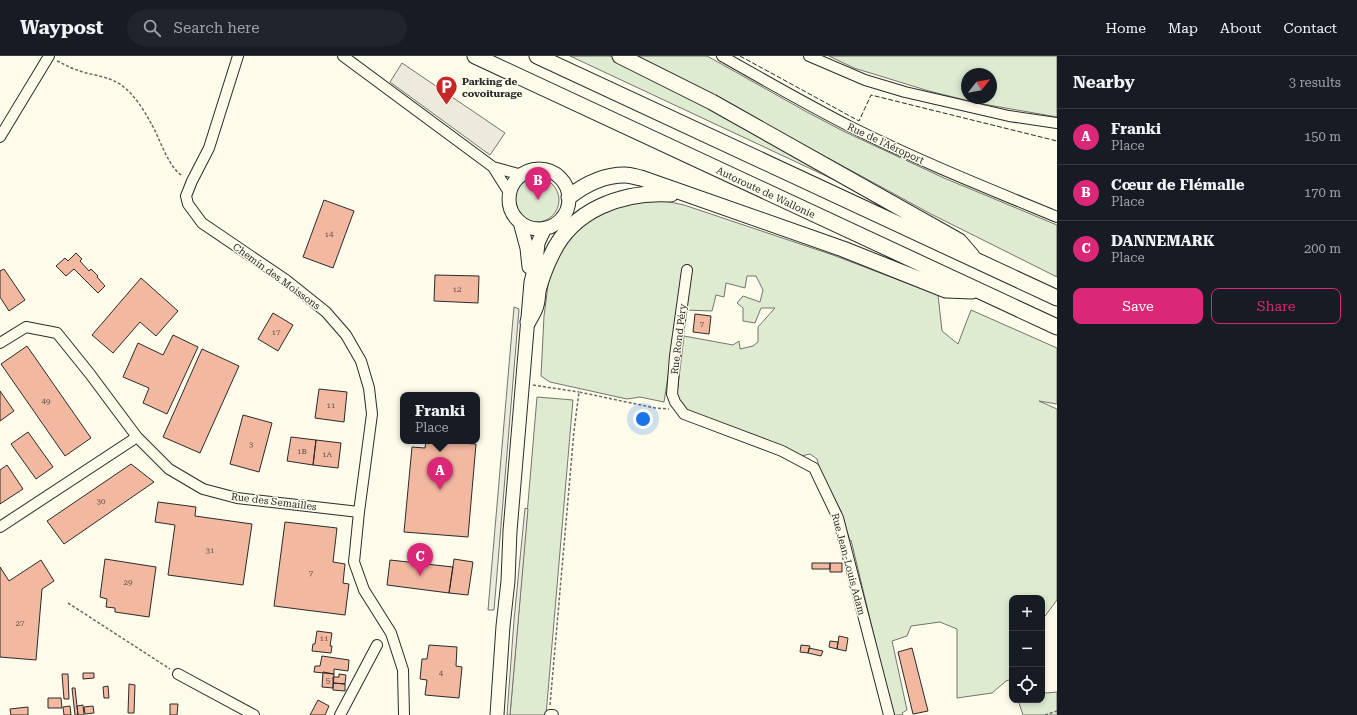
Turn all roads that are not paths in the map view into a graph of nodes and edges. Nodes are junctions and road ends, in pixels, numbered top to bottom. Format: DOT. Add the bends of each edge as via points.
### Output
graph roads {
  1 [pos="238,56"];
  2 [pos="343,56"];
  3 [pos="475,56"];
  4 [pos="537,56"];
  5 [pos="620,56"];
  6 [pos="722,56"];
  7 [pos="809,56"];
  8 [pos="48,57"];
  9 [pos="1057,123"];
  10 [pos="0,137"];
  11 [pos="493,167"];
  12 [pos="522,175"];
  13 [pos="510,194"];
  14 [pos="569,197"];
  15 [pos="699,199"];
  16 [pos="1057,217"];
  17 [pos="520,222"];
  18 [pos="545,228"];
  19 [pos="975,260"];
  20 [pos="687,270"];
  21 [pos="531,282"];
  22 [pos="981,292"];
  23 [pos="1057,298"];
  24 [pos="528,322"];
  25 [pos="1057,327"];
  26 [pos="0,344"];
  27 [pos="678,407"];
  28 [pos="137,437"];
  29 [pos="359,512"];
  30 [pos="0,527"];
  31 [pos="376,645"];
  32 [pos="178,674"];
  33 [pos="254,715"];
  34 [pos="340,715"];
  35 [pos="404,715"];
  36 [pos="497,715"];
  37 [pos="889,715"];
  1 -- 29 [label="street, Chemin des Moissons" via="209,148 192,181 187,200 202,223 286,280 326,312 346,335 361,361 369,388 372,414"];
  2 -- 11 [label="street"];
  3 -- 22 [label="highway, Autoroute de Wallonie"];
  4 -- 19 [label="highway"];
  5 -- 19 [label="highway" via="712,102 959,241"];
  6 -- 16 [label="street, Rue de l'Aéroport" via="794,97 895,148"];
  7 -- 9 [label="street" via="865,80 906,92 1009,116"];
  8 -- 10 [label="street"];
  11 -- 12 [label="street"];
  11 -- 13 [label="street"];
  12 -- 13 [label="main road" via="514,183"];
  12 -- 14 [label="main road" via="539,169 554,173 564,183"];
  13 -- 17 [label="main road" via="511,208"];
  14 -- 15 [label="highway" via="594,182 625,175 641,178"];
  14 -- 18 [label="main road" via="568,208 563,217"];
  15 -- 22 [label="highway" via="843,249 946,290"];
  15 -- 24 [label="highway" via="673,194 638,194 610,202 575,222 551,254 539,288 536,306"];
  17 -- 18 [label="main road" via="532,228"];
  17 -- 21 [label="main road" via="527,248"];
  18 -- 21 [label="main road" via="538,243"];
  19 -- 23 [label="highway"];
  20 -- 27 [label="street, Rue Rond Péry" via="672,394"];
  21 -- 24 [label="main road"];
  22 -- 25 [label="highway, Autoroute de Wallonie"];
  24 -- 36 [label="main road" via="508,581 502,626"];
  26 -- 28 [label="street, Rue des Semailles" via="26,327 57,333"];
  27 -- 37 [label="street, Rue Jean-Louis Adam" via="684,414 782,451 814,468 838,518"];
  28 -- 29 [label="street, Rue des Semailles" via="169,469 204,489 237,498"];
  28 -- 30 [label="street"];
  29 -- 35 [label="street, Chemin des Moissons" via="354,562 364,590 391,633 403,670"];
  31 -- 34 [label="street"];
  32 -- 33 [label="street"];
}
